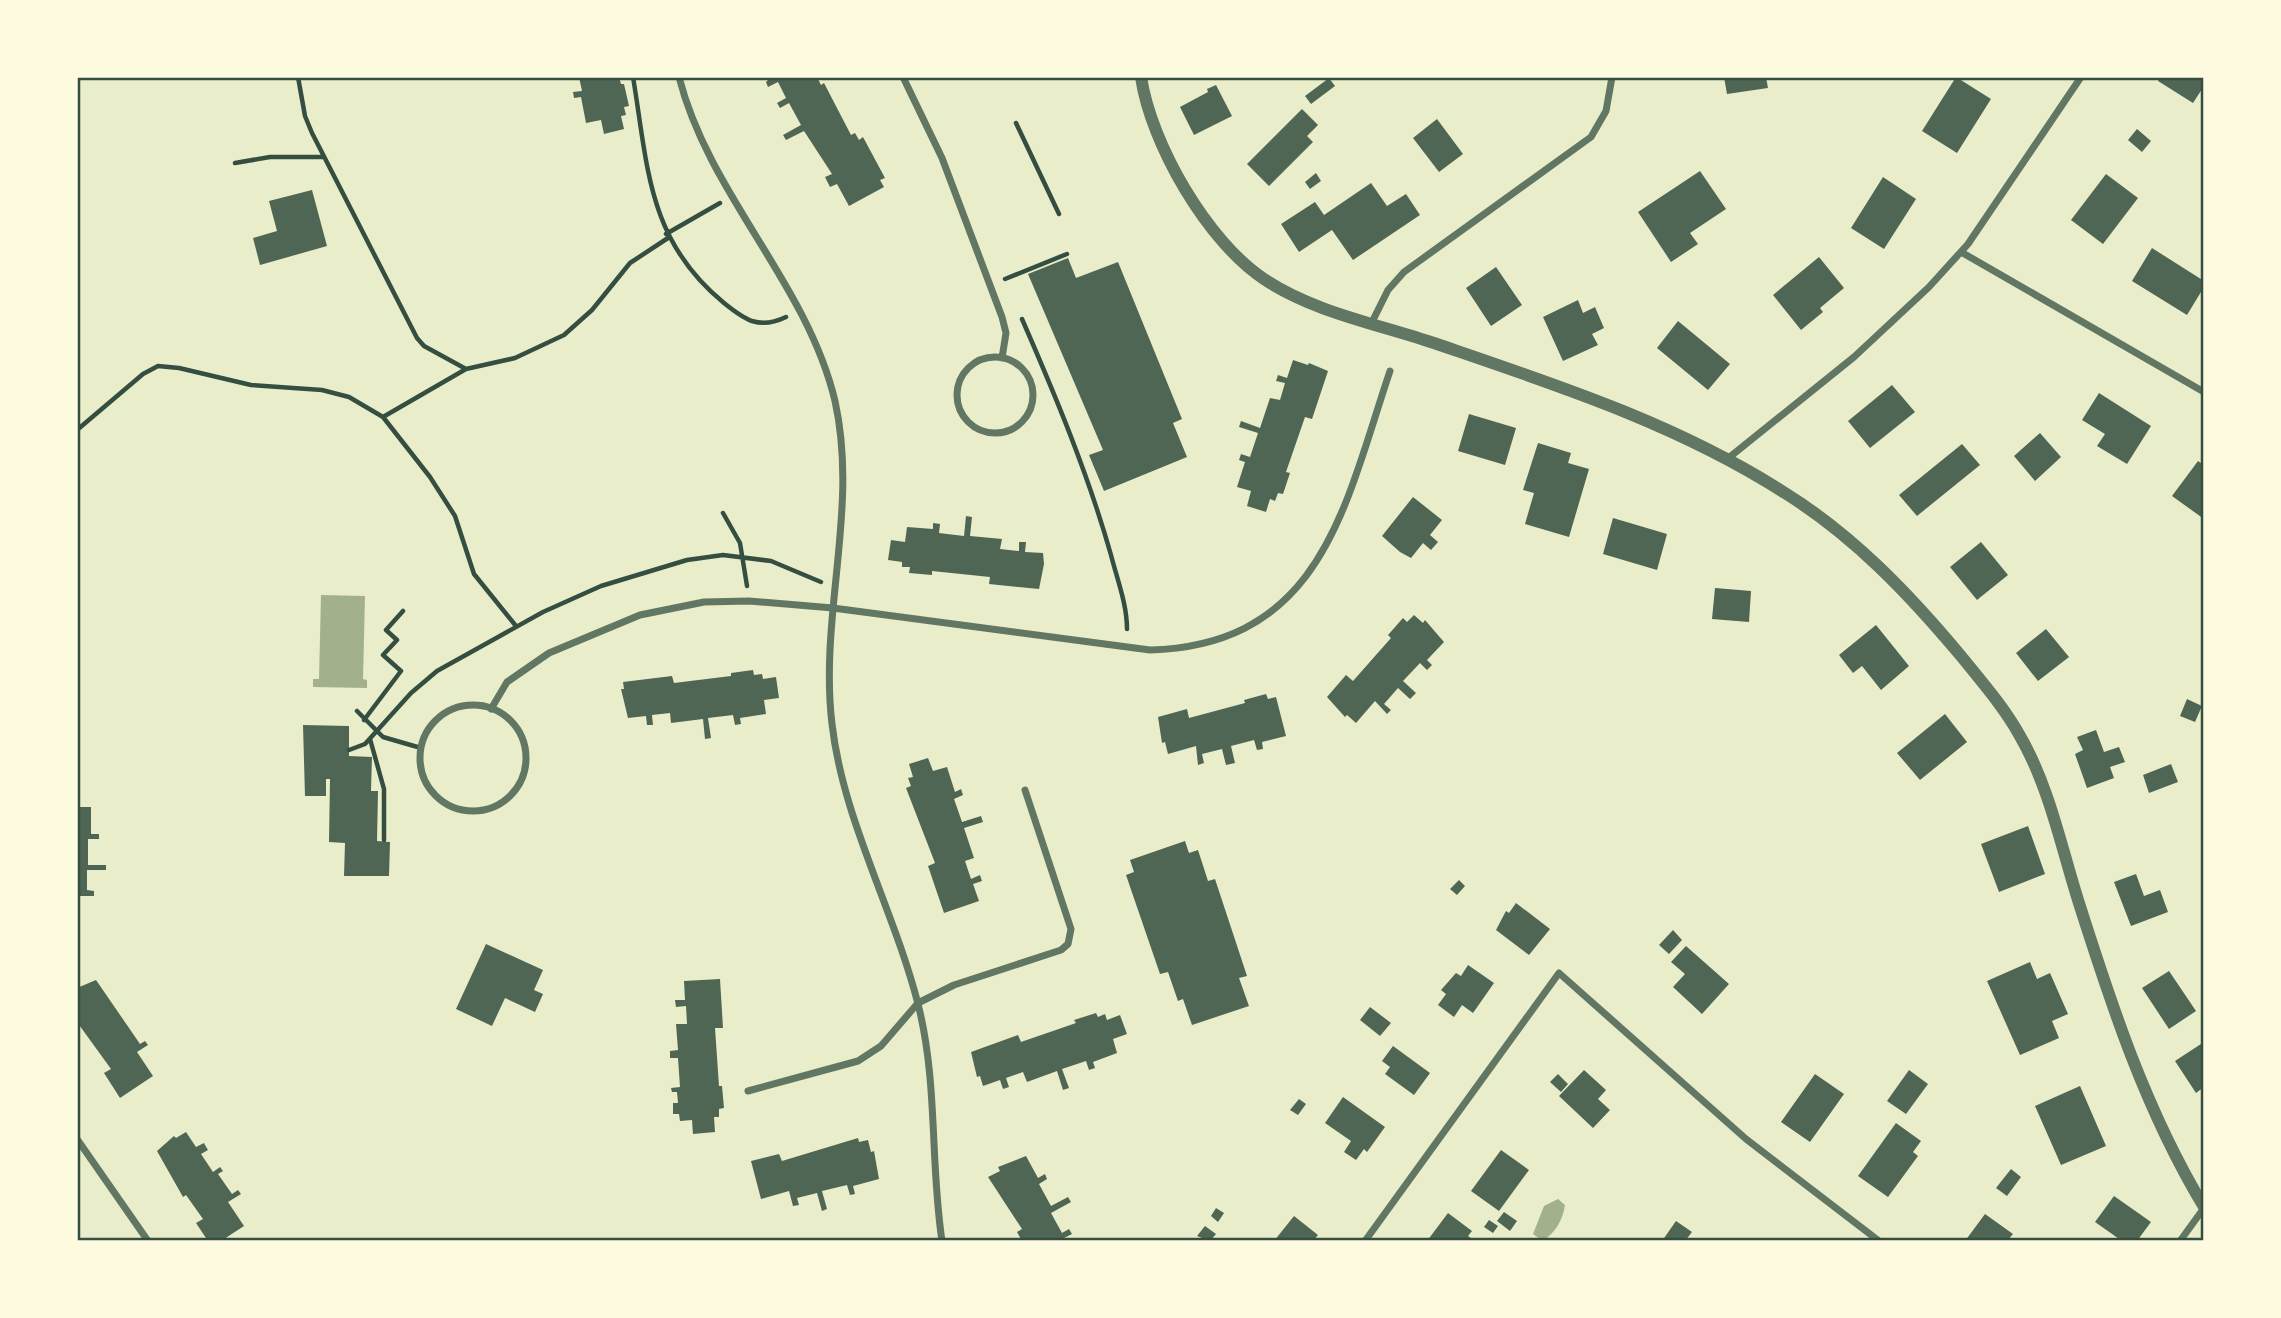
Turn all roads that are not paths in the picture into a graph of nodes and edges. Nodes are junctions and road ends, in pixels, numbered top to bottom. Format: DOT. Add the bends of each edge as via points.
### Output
graph roads {
  1 [pos="679,77"];
  2 [pos="903,77"];
  3 [pos="1141,77"];
  4 [pos="1612,77"];
  5 [pos="2081,77"];
  6 [pos="1961,252"];
  7 [pos="1372,322"];
  8 [pos="1002,358"];
  9 [pos="1390,371"];
  10 [pos="2204,392"];
  11 [pos="1726,460"];
  12 [pos="833,608"];
  13 [pos="491,709"];
  14 [pos="1025,790"];
  15 [pos="918,1003"];
  16 [pos="748,1091"];
  17 [pos="77,1139"];
  18 [pos="2204,1208"];
  19 [pos="148,1241"];
  20 [pos="942,1241"];
  21 [pos="1365,1241"];
  22 [pos="1879,1241"];
  23 [pos="2180,1241"];
  1 -- 12 [label="street" via="698,135 798,311 827,373 842,441 844,512"];
  2 -- 8 [label="street" via="942,158 1002,317 1006,333"];
  3 -- 7 [label="street" via="1151,119 1174,167 1237,257 1288,293"];
  4 -- 7 [label="street" via="1606,111 1591,137 1404,272 1388,290"];
  5 -- 6 [label="street"];
  6 -- 10 [label="street"];
  6 -- 11 [label="street" via="1890,326"];
  7 -- 11 [label="street" via="1593,399"];
  8 -- 8 [label="street" via="971,366 958,388 966,419 988,432 1014,428 1024,420 1032,402 1028,377 1015,363"];
  9 -- 12 [label="street" via="1342,513 1319,561 1277,607 1228,636 1187,648 1150,650"];
  11 -- 18 [label="street" via="1785,492 1864,551 1942,633 1988,688 2021,738 2044,790 2118,1026 2164,1135"];
  12 -- 13 [label="street" via="749,601 685,604 640,615 549,653 512,677"];
  12 -- 15 [label="street" via="829,678 837,757"];
  13 -- 13 [label="street" via="514,724 525,749 519,785 499,804 472,811 454,808 438,799 423,776 421,748 427,731 447,712 464,706"];
  14 -- 15 [label="street" via="1071,929 1070,942 1064,949 954,985"];
  15 -- 16 [label="street" via="881,1046 858,1061"];
  15 -- 20 [label="street" via="930,1071"];
  17 -- 19 [label="street"];
  18 -- 23 [label="street"];
  21 -- 22 [label="street" via="1559,973 1746,1139"];
}
